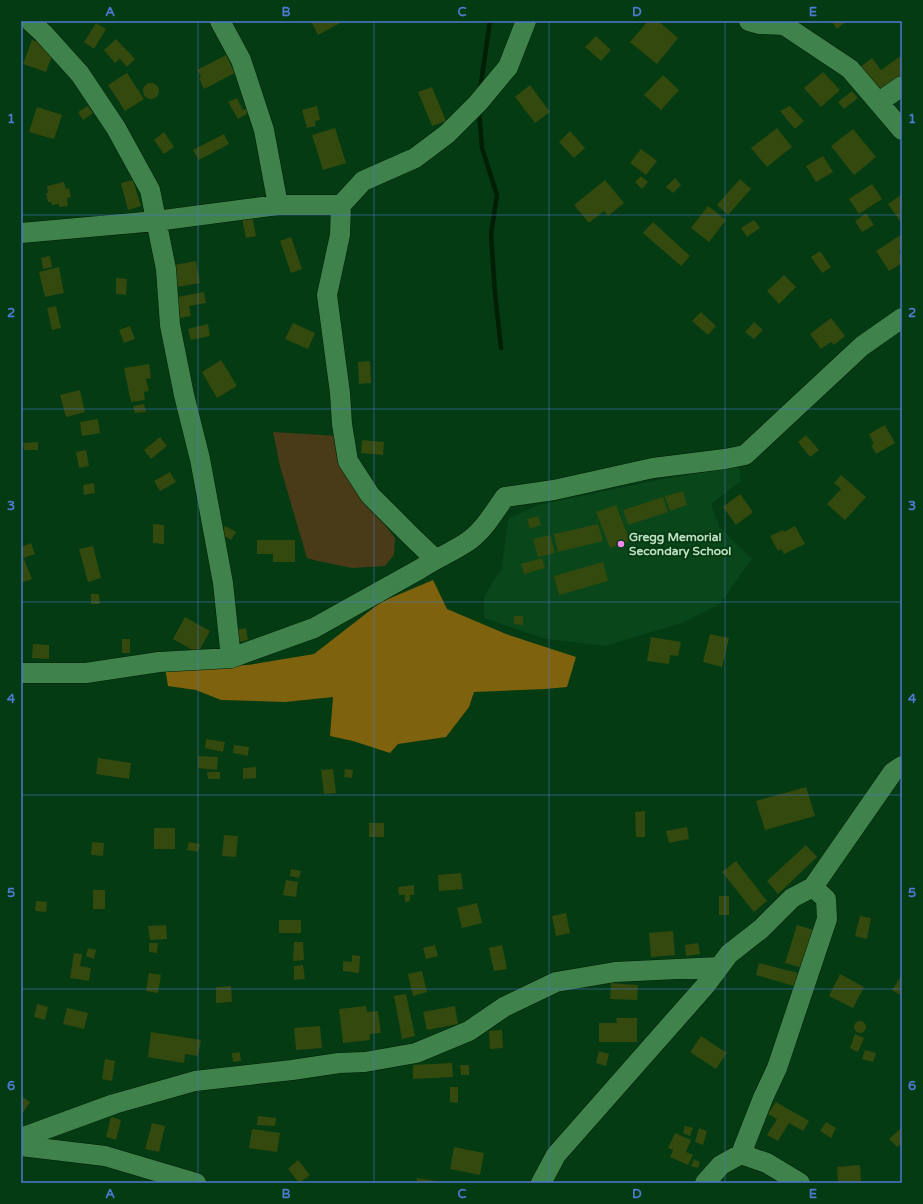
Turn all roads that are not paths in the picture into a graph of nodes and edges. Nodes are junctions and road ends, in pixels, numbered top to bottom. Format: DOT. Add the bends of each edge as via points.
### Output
graph roads {
  1 [pos="30,21"];
  2 [pos="220,21"];
  3 [pos="526,21"];
  4 [pos="756,22"];
  5 [pos="902,86"];
  6 [pos="879,102"];
  7 [pos="902,130"];
  8 [pos="278,205"];
  9 [pos="341,205"];
  10 [pos="156,221"];
  11 [pos="21,233"];
  12 [pos="902,318"];
  13 [pos="436,559"];
  14 [pos="231,658"];
  15 [pos="21,673"];
  16 [pos="902,766"];
  17 [pos="813,887"];
  18 [pos="719,967"];
  19 [pos="21,1138"];
  20 [pos="21,1146"];
  21 [pos="741,1154"];
  22 [pos="196,1183"];
  23 [pos="541,1183"];
  24 [pos="705,1183"];
  25 [pos="800,1183"];
  1 -- 10 [label="street" via="80,74 116,128 150,190"];
  2 -- 8 [label="street" via="241,60 264,130"];
  3 -- 9 [label="street" via="508,67 478,103 447,134 415,158 363,181"];
  4 -- 6 [label="street" via="784,24 850,69"];
  5 -- 6 [label="street"];
  6 -- 7 [label="street"];
  8 -- 9 [label="street"];
  8 -- 10 [label="street"];
  9 -- 13 [label="street" via="340,235 327,295 348,461 370,495"];
  10 -- 11 [label="street"];
  10 -- 14 [label="street" via="166,269 170,325 200,459 223,583"];
  12 -- 13 [label="street" via="862,346 745,455 653,468 554,490 505,497 484,526 468,542"];
  13 -- 14 [label="street" via="314,628"];
  14 -- 15 [label="street" via="159,662 86,673"];
  16 -- 17 [label="street" via="893,772"];
  17 -- 18 [label="street" via="792,898 729,954"];
  17 -- 21 [label="street" via="826,899 827,919 777,1068"];
  18 -- 19 [label="street" via="615,972 556,982 504,1007 469,1031 416,1053 365,1062 195,1081 114,1104"];
  18 -- 23 [label="street" via="556,1155"];
  20 -- 22 [label="street" via="105,1156"];
  21 -- 24 [label="street" via="721,1165"];
  21 -- 25 [label="street" via="767,1163"];
}
